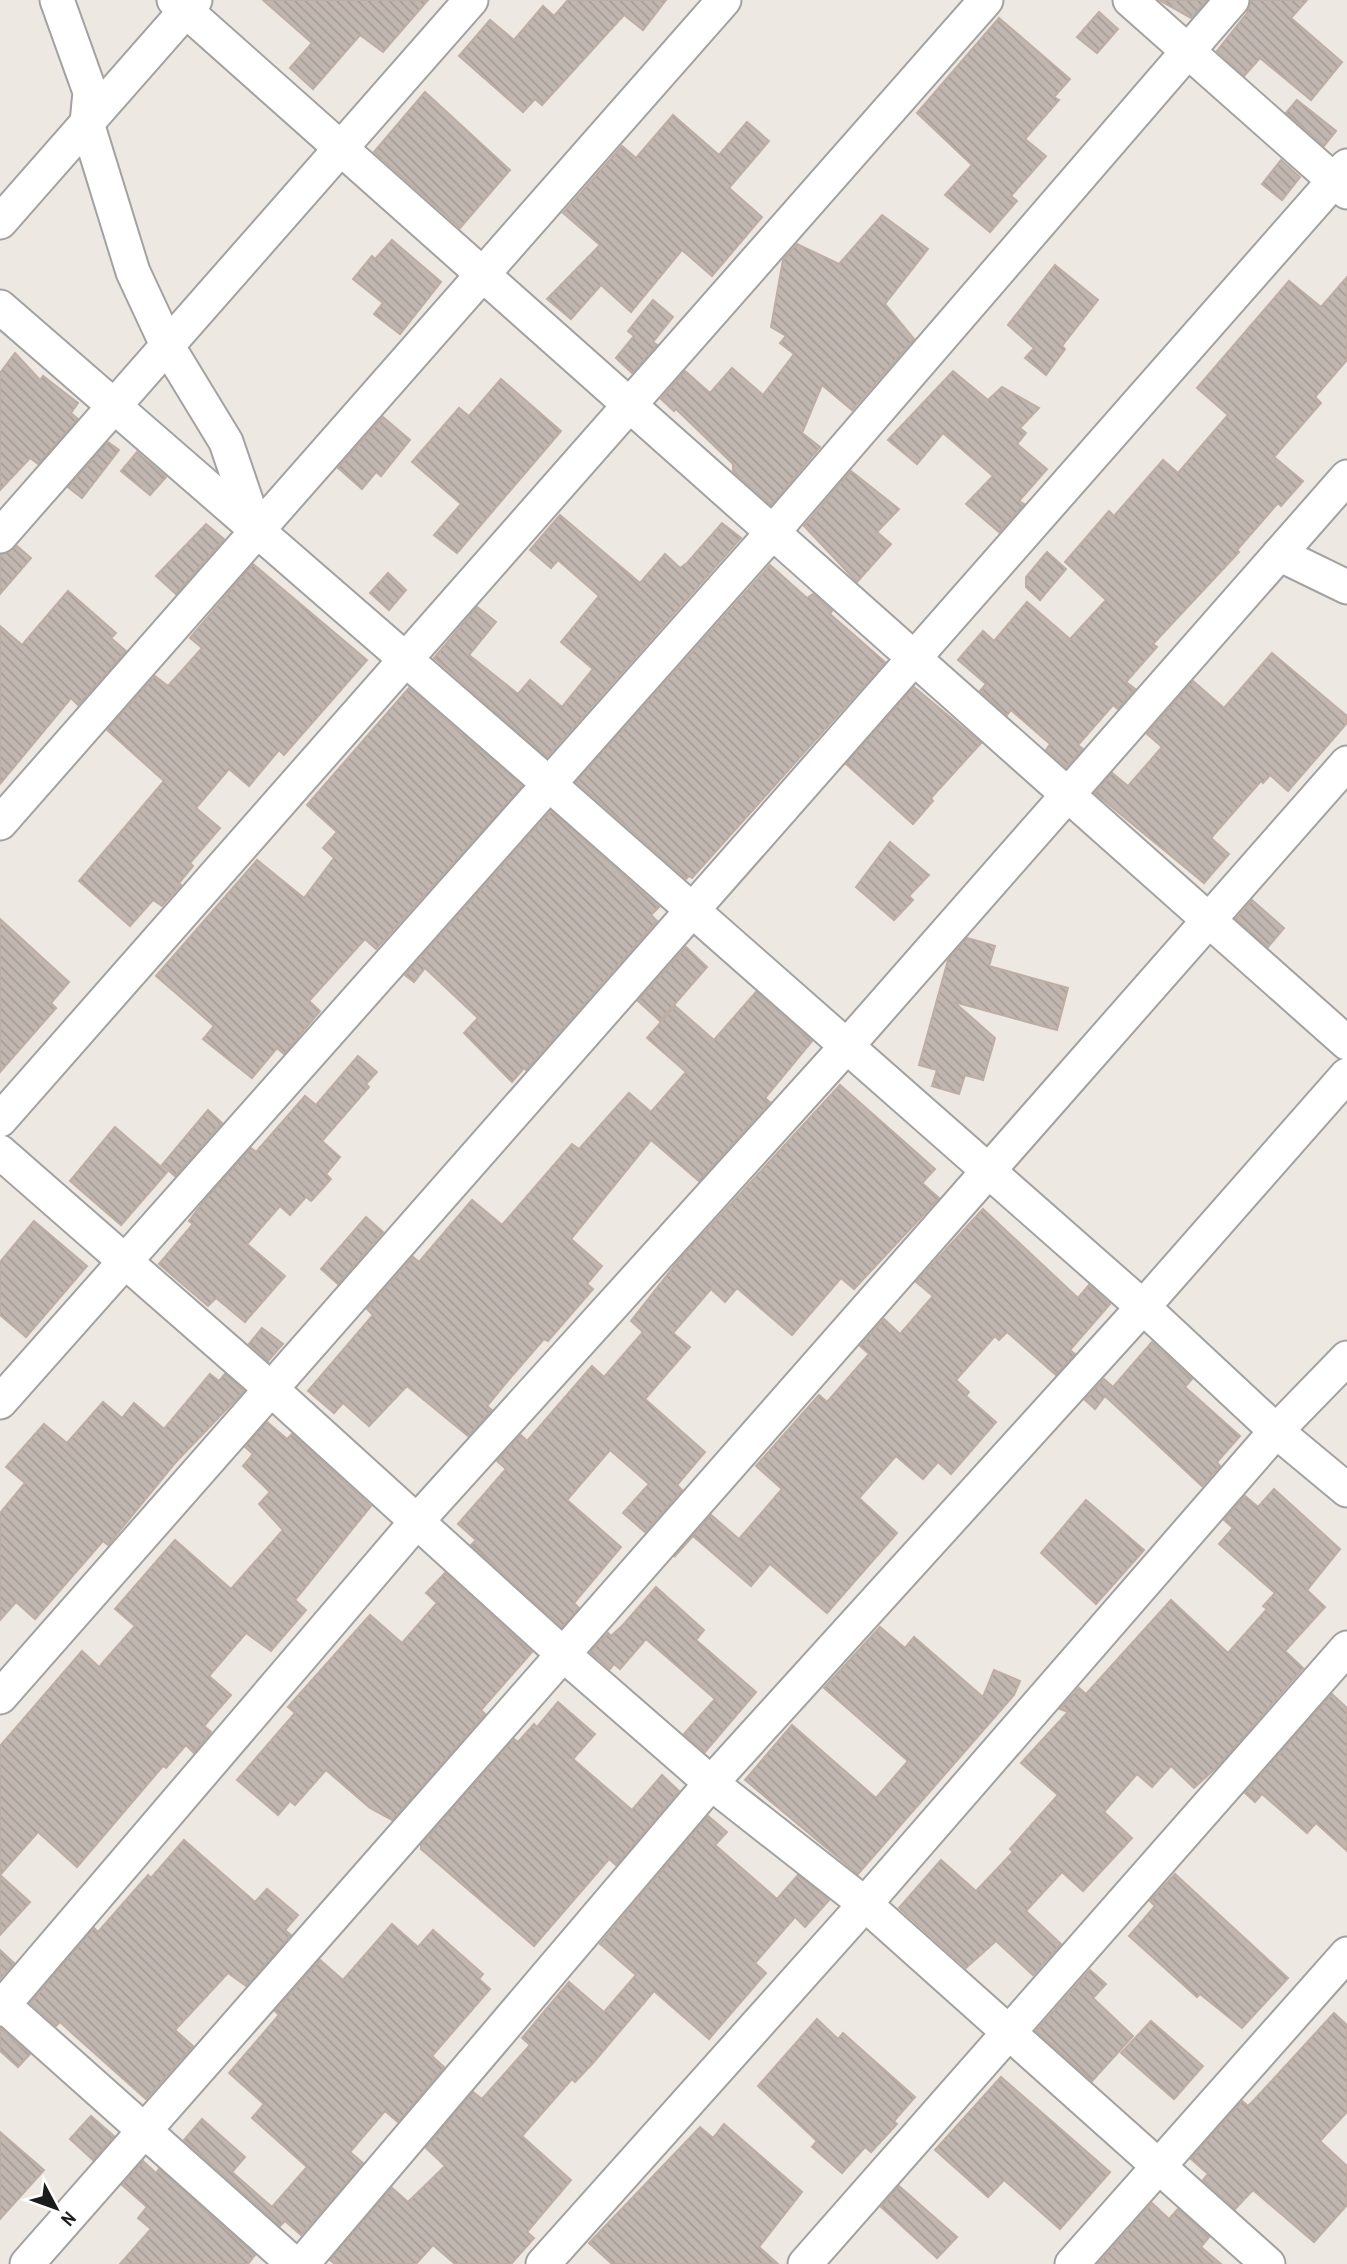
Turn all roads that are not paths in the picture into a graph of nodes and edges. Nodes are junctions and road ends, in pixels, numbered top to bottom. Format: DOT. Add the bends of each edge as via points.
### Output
graph roads {
  1 [pos="57,0"];
  2 [pos="471,0"];
  3 [pos="724,0"];
  4 [pos="986,0"];
  5 [pos="1130,0"];
  6 [pos="1232,0"];
  7 [pos="185,4"];
  8 [pos="1187,51"];
  9 [pos="87,123"];
  10 [pos="340,148"];
  11 [pos="1342,180"];
  12 [pos="0,222"];
  13 [pos="482,274"];
  14 [pos="0,307"];
  15 [pos="167,345"];
  16 [pos="629,405"];
  17 [pos="114,407"];
  18 [pos="1347,477"];
  19 [pos="256,532"];
  20 [pos="772,533"];
  21 [pos="0,536"];
  22 [pos="1279,554"];
  23 [pos="1347,587"];
  24 [pos="913,658"];
  25 [pos="405,661"];
  26 [pos="1347,764"];
  27 [pos="549,785"];
  28 [pos="1068,795"];
  29 [pos="0,823"];
  30 [pos="691,911"];
  31 [pos="1209,920"];
  32 [pos="1347,1043"];
  33 [pos="846,1047"];
  34 [pos="1347,1075"];
  35 [pos="0,1120"];
  36 [pos="0,1152"];
  37 [pos="988,1172"];
  38 [pos="123,1263"];
  39 [pos="1143,1307"];
  40 [pos="1347,1357"];
  41 [pos="271,1389"];
  42 [pos="0,1402"];
  43 [pos="1276,1431"];
  44 [pos="1347,1490"];
  45 [pos="417,1521"];
  46 [pos="1347,1648"];
  47 [pos="564,1655"];
  48 [pos="0,1697"];
  49 [pos="711,1783"];
  50 [pos="865,1904"];
  51 [pos="1347,1954"];
  52 [pos="1,2005"];
  53 [pos="1008,2034"];
  54 [pos="145,2131"];
  55 [pos="1159,2167"];
  56 [pos="27,2264"];
  57 [pos="294,2264"];
  58 [pos="302,2264"];
  59 [pos="542,2264"];
  60 [pos="805,2264"];
  61 [pos="1072,2264"];
  62 [pos="1268,2264"];
  1 -- 9 [label="street" via="90,92"];
  2 -- 10 [label="street"];
  3 -- 13 [label="street"];
  4 -- 16 [label="street"];
  5 -- 8 [label="street"];
  6 -- 8 [label="street"];
  7 -- 9 [label="street"];
  7 -- 10 [label="street"];
  8 -- 11 [label="street"];
  8 -- 20 [label="street"];
  9 -- 12 [label="street"];
  9 -- 15 [label="street" via="133,272"];
  10 -- 13 [label="street"];
  10 -- 15 [label="street"];
  11 -- 24 [label="street"];
  13 -- 16 [label="street"];
  13 -- 19 [label="street"];
  14 -- 17 [label="street"];
  15 -- 17 [label="street"];
  15 -- 19 [label="street" via="226,442"];
  16 -- 20 [label="street"];
  16 -- 25 [label="street"];
  17 -- 19 [label="street"];
  17 -- 21 [label="street"];
  18 -- 22 [label="street"];
  19 -- 25 [label="street"];
  19 -- 29 [label="street"];
  20 -- 24 [label="street"];
  20 -- 27 [label="street"];
  22 -- 23 [label="street"];
  22 -- 28 [label="street"];
  24 -- 28 [label="street"];
  24 -- 30 [label="street"];
  25 -- 27 [label="street"];
  25 -- 35 [label="street"];
  26 -- 31 [label="street"];
  27 -- 30 [label="street"];
  27 -- 38 [label="street"];
  28 -- 31 [label="street"];
  28 -- 33 [label="street"];
  30 -- 33 [label="street"];
  30 -- 41 [label="street"];
  31 -- 32 [label="street"];
  31 -- 37 [label="street"];
  33 -- 37 [label="street"];
  33 -- 45 [label="street"];
  34 -- 39 [label="street"];
  36 -- 38 [label="street"];
  37 -- 39 [label="street"];
  37 -- 47 [label="street"];
  38 -- 41 [label="street"];
  38 -- 42 [label="street"];
  39 -- 43 [label="street"];
  39 -- 49 [label="street"];
  40 -- 43 [label="street"];
  41 -- 45 [label="street"];
  41 -- 48 [label="street"];
  43 -- 44 [label="street"];
  43 -- 50 [label="street"];
  45 -- 47 [label="street"];
  45 -- 52 [label="street"];
  46 -- 53 [label="street"];
  47 -- 49 [label="street"];
  47 -- 54 [label="street"];
  49 -- 50 [label="street"];
  49 -- 58 [label="street"];
  50 -- 53 [label="street"];
  50 -- 59 [label="street"];
  51 -- 55 [label="street"];
  52 -- 54 [label="street"];
  53 -- 55 [label="street"];
  53 -- 60 [label="street"];
  54 -- 56 [label="street"];
  54 -- 57 [label="street"];
  55 -- 61 [label="street"];
  55 -- 62 [label="street"];
}
